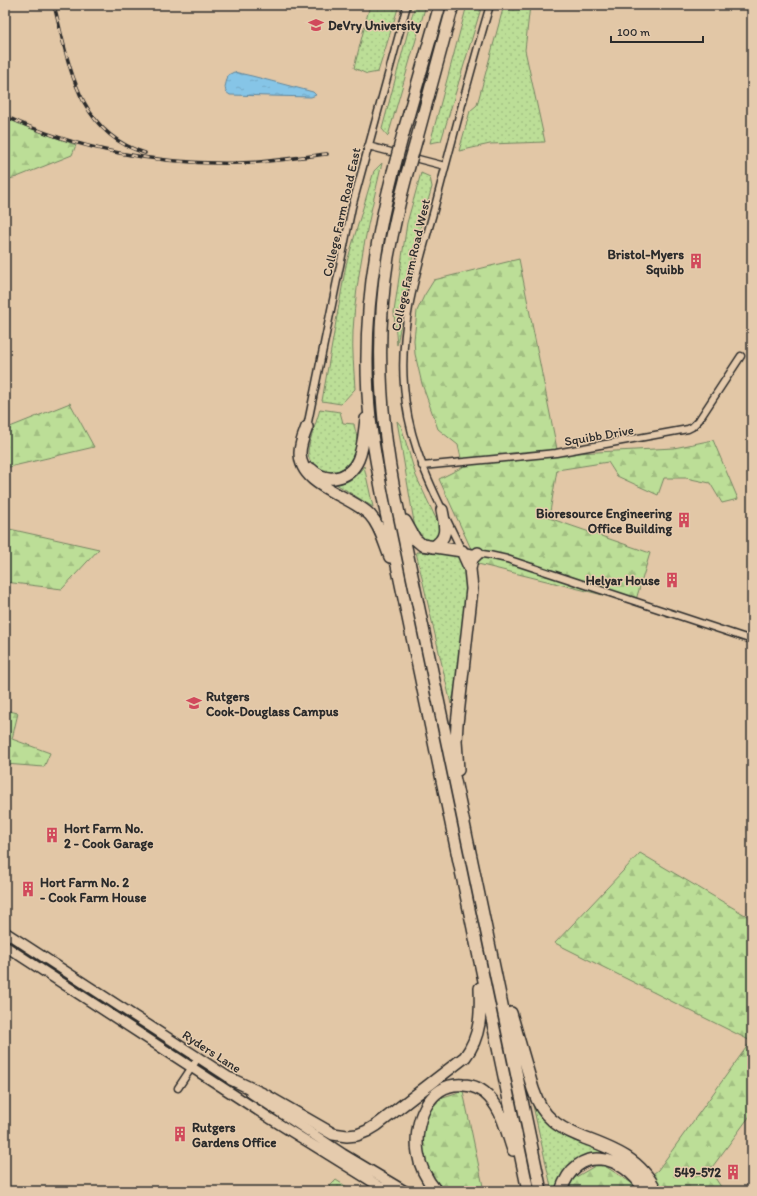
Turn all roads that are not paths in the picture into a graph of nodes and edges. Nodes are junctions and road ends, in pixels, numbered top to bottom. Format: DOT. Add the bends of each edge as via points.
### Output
graph roads {
  1 [pos="407,5"];
  2 [pos="440,5"];
  3 [pos="453,5"];
  4 [pos="490,5"];
  5 [pos="368,146"];
  6 [pos="445,166"];
  7 [pos="741,356"];
  8 [pos="368,394"];
  9 [pos="307,427"];
  10 [pos="422,466"];
  11 [pos="397,504"];
  12 [pos="442,510"];
  13 [pos="433,547"];
  14 [pos="462,550"];
  15 [pos="478,553"];
  16 [pos="470,569"];
  17 [pos="404,596"];
  18 [pos="752,640"];
  19 [pos="462,815"];
  20 [pos="5,932"];
  21 [pos="5,946"];
  22 [pos="492,958"];
  23 [pos="480,962"];
  24 [pos="198,1058"];
  25 [pos="192,1068"];
  26 [pos="231,1079"];
  27 [pos="178,1088"];
  28 [pos="385,1190"];
  29 [pos="528,1190"];
  30 [pos="405,1191"];
  31 [pos="436,1191"];
  32 [pos="541,1191"];
  33 [pos="561,1191"];
  34 [pos="645,1191"];
  35 [pos="656,1191"];
  1 -- 5 [label="street, College Farm Road East"];
  2 -- 8 [label="highway, bridge" via="393,172 378,236 371,281 368,327"];
  3 -- 11 [label="highway, bridge" via="396,214 383,302 383,415"];
  4 -- 6 [label="street, College Farm Road West"];
  5 -- 6 [label="street"];
  5 -- 9 [label="street, College Farm Road East" via="350,215"];
  6 -- 10 [label="street, College Farm Road West" via="411,297 404,338 406,408"];
  7 -- 10 [label="street, Squibb Drive" via="697,423 688,430 556,454"];
  8 -- 9 [label="highway" via="361,452 356,464 343,475 325,477 316,474 310,468 304,453"];
  8 -- 17 [label="highway" via="376,463"];
  9 -- 17 [label="highway" via="300,454 306,472 318,483 361,507 373,519"];
  10 -- 12 [label="street, College Farm Road West"];
  11 -- 13 [label="highway" via="415,539 422,545"];
  11 -- 19 [label="highway"];
  12 -- 13 [label="highway" via="444,535"];
  12 -- 14 [label="street, College Farm Road West"];
  13 -- 14 [label="highway"];
  14 -- 15 [label="street"];
  14 -- 16 [label="highway"];
  15 -- 16 [label="highway" via="472,559"];
  15 -- 18 [label="street" via="507,559"];
  16 -- 19 [label="highway" via="472,596 457,733"];
  17 -- 23 [label="highway"];
  19 -- 22 [label="highway"];
  20 -- 24 [label="main road, Ryders Lane"];
  21 -- 25 [label="main road, Ryders Lane"];
  22 -- 32 [label="highway"];
  22 -- 35 [label="highway" via="507,1000 532,1089 543,1111 551,1120 567,1130 631,1159 645,1173"];
  23 -- 26 [label="highway" via="480,1022 471,1049 458,1064 367,1131 352,1136 333,1134 265,1095"];
  23 -- 29 [label="highway"];
  24 -- 25 [label="street"];
  24 -- 26 [label="main road, Ryders Lane"];
  25 -- 27 [label="street"];
  25 -- 28 [label="main road, Ryders Lane"];
  26 -- 30 [label="main road, Ryders Lane" via="324,1142"];
  29 -- 31 [label="highway" via="495,1104 478,1089 459,1084 444,1088 433,1096 418,1126 419,1159 425,1175"];
  33 -- 34 [label="highway" via="566,1178 573,1170 581,1163 596,1159 611,1160 624,1167"];
}
